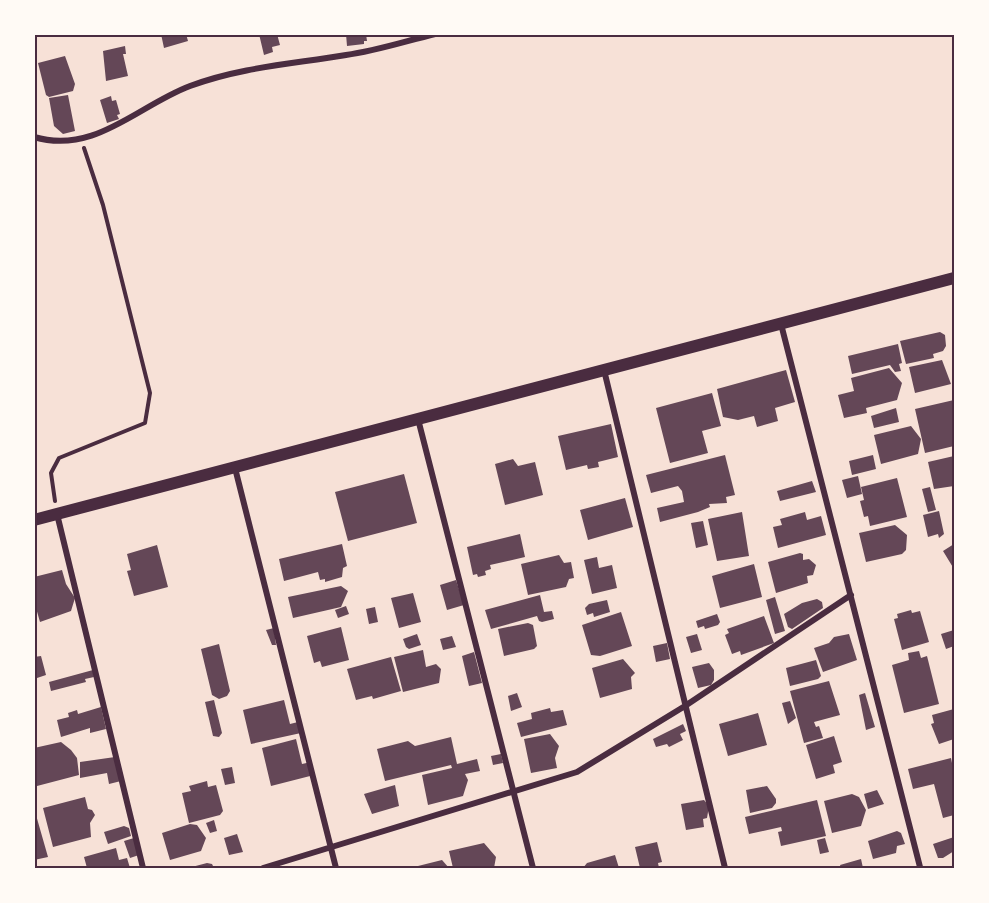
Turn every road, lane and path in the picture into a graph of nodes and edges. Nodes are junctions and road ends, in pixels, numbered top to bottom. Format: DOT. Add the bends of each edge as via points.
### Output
graph roads {
  1 [pos="435,34"];
  2 [pos="34,136"];
  3 [pos="81,139"];
  4 [pos="954,278"];
  5 [pos="781,323"];
  6 [pos="604,370"];
  7 [pos="417,419"];
  8 [pos="235,467"];
  9 [pos="57,514"];
  10 [pos="34,520"];
  11 [pos="851,595"];
  12 [pos="685,706"];
  13 [pos="513,792"];
  14 [pos="331,848"];
  15 [pos="920,867"];
  16 [pos="143,868"];
  17 [pos="262,868"];
  18 [pos="336,868"];
  19 [pos="533,868"];
  20 [pos="725,868"];
  1 -- 3 [label="street" via="349,55 236,71 188,87 103,133"];
  2 -- 3 [label="street" via="55,142"];
  3 -- 9 [label="path" via="103,205 150,393 145,423 59,458 51,473"];
  4 -- 5 [label="main road"];
  5 -- 6 [label="main road"];
  5 -- 11 [label="street"];
  6 -- 7 [label="main road"];
  6 -- 12 [label="street"];
  7 -- 8 [label="main road"];
  7 -- 13 [label="street"];
  8 -- 9 [label="main road"];
  8 -- 14 [label="street"];
  9 -- 10 [label="main road"];
  9 -- 16 [label="street"];
  11 -- 12 [label="street"];
  11 -- 15 [label="street"];
  12 -- 13 [label="street" via="577,772"];
  12 -- 20 [label="street"];
  13 -- 14 [label="street"];
  13 -- 19 [label="street"];
  14 -- 17 [label="street"];
  14 -- 18 [label="street"];
}
